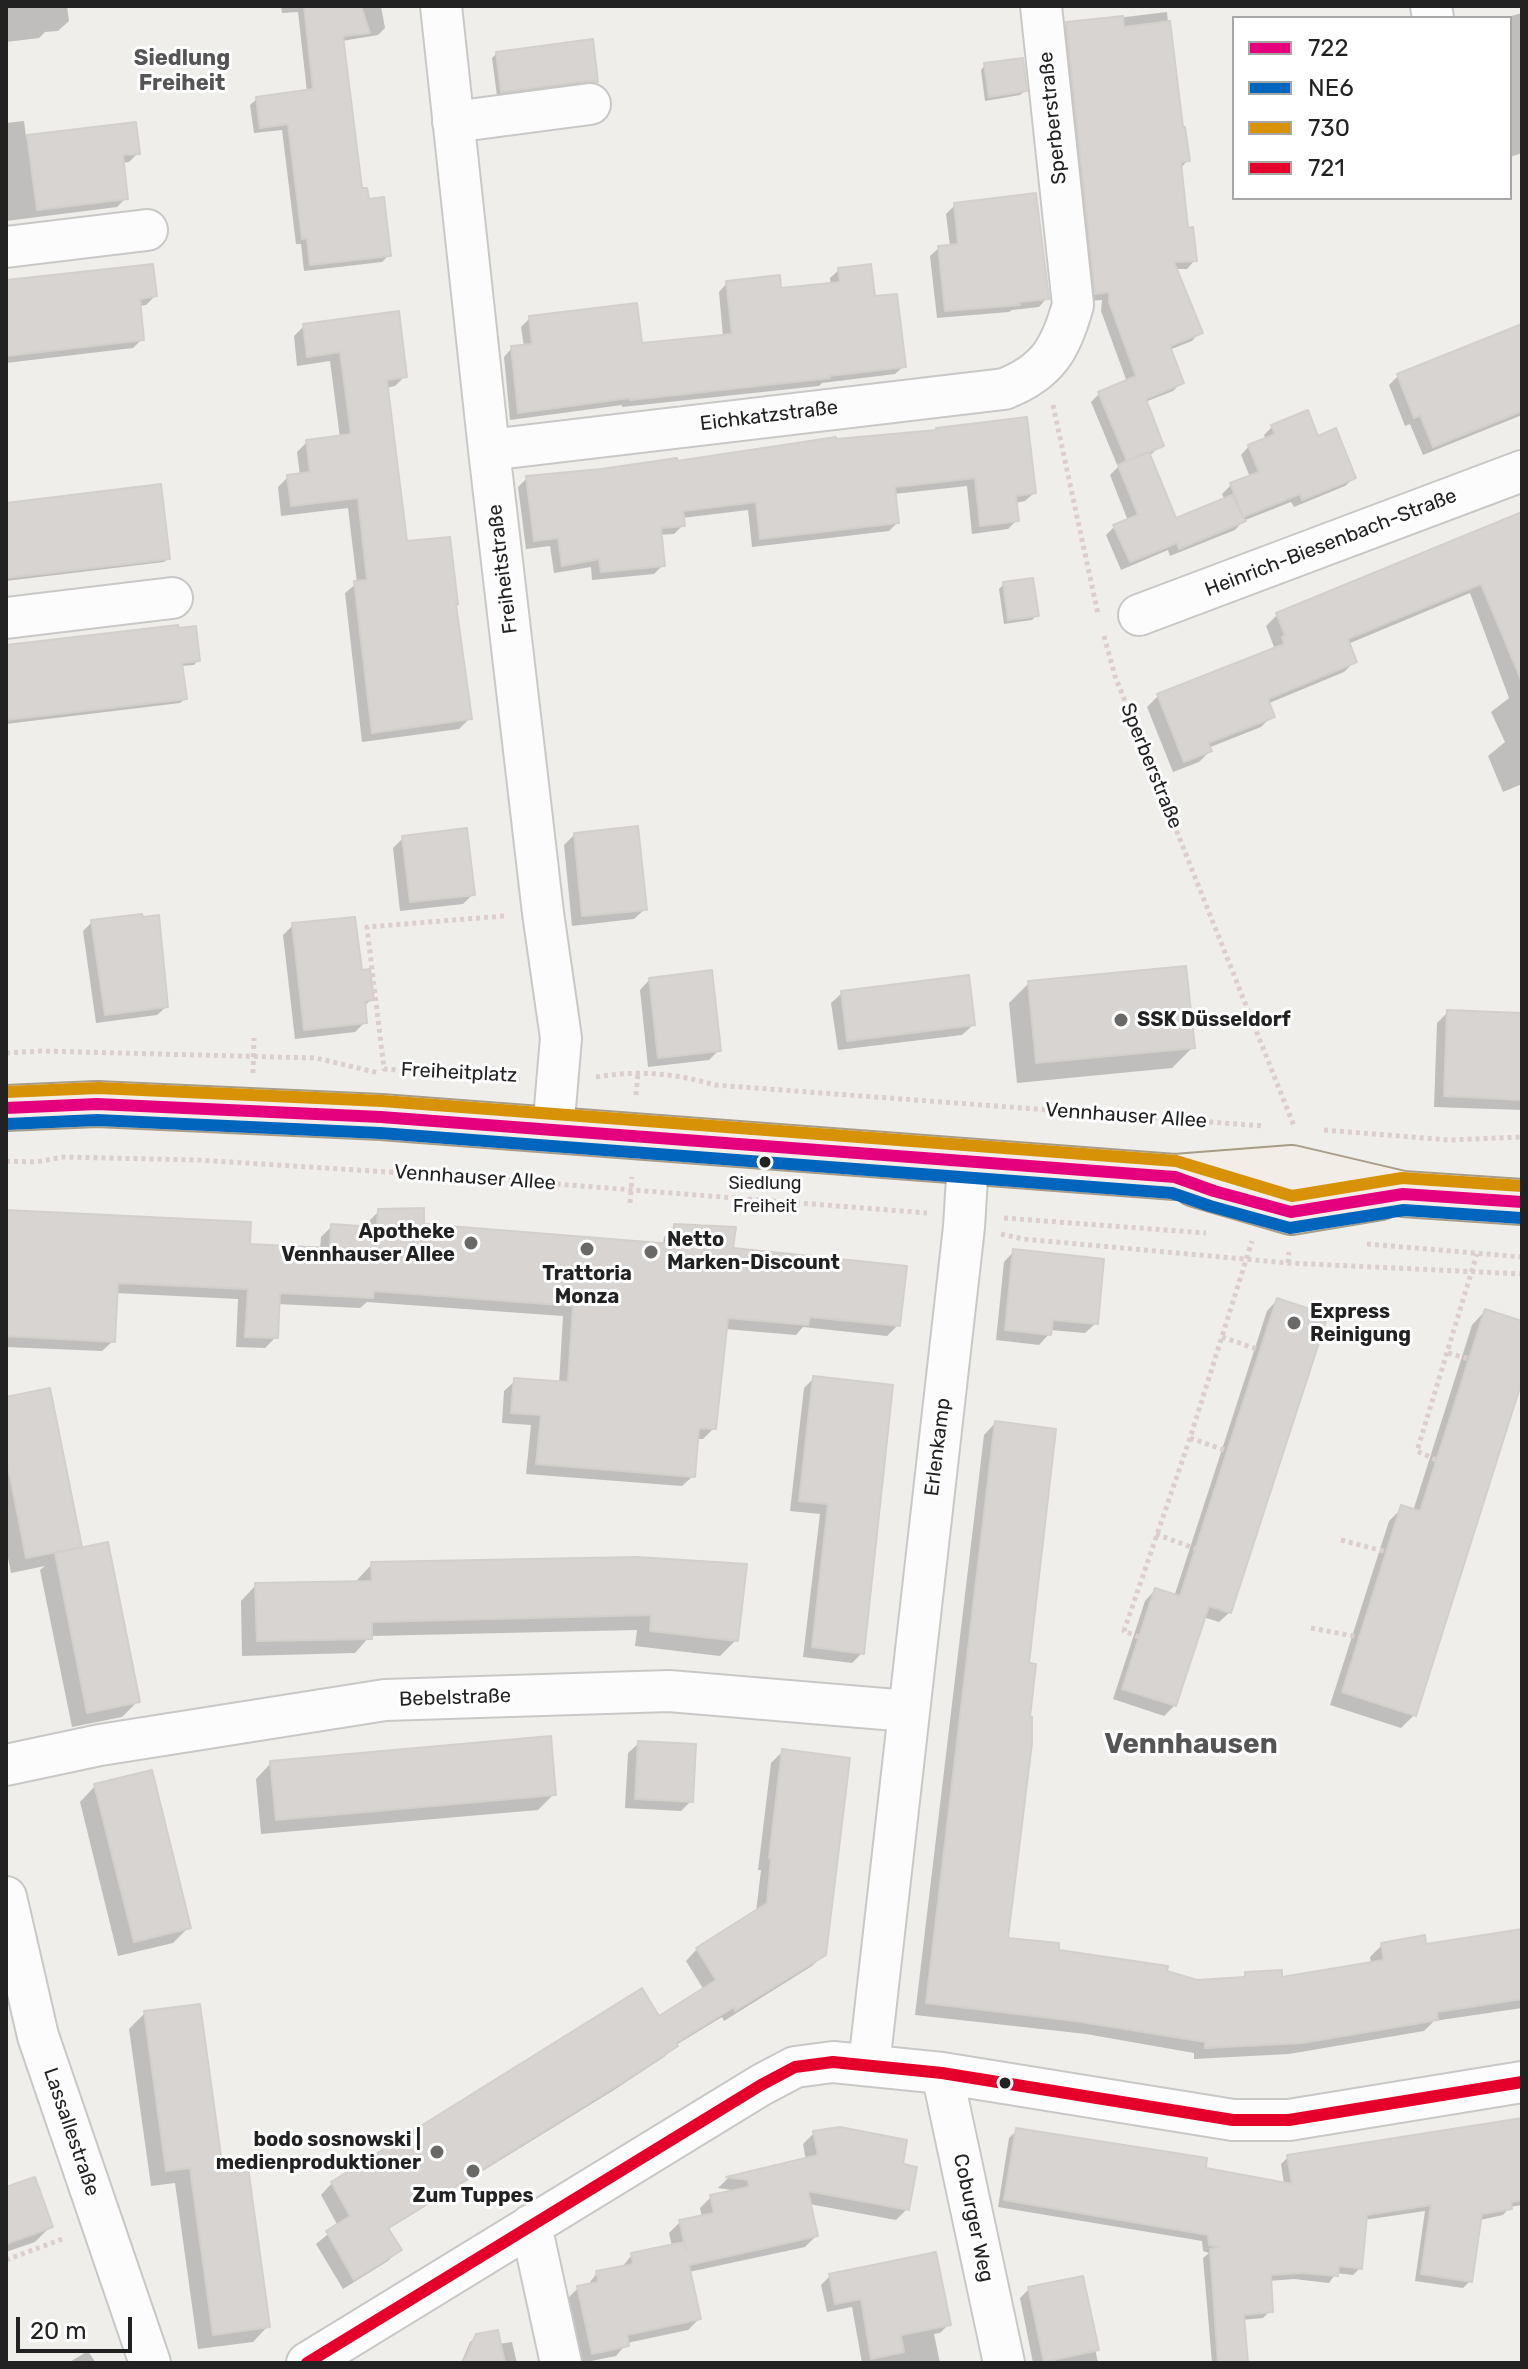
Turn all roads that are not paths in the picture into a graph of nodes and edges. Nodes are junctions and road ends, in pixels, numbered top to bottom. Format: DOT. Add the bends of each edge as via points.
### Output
graph roads {
  1 [pos="441,6"];
  2 [pos="1041,6"];
  3 [pos="590,104"];
  4 [pos="453,122"];
  5 [pos="147,230"];
  6 [pos="6,247"];
  7 [pos="1046,378"];
  8 [pos="489,450"];
  9 [pos="1522,471"];
  10 [pos="172,598"];
  11 [pos="1139,615"];
  12 [pos="6,618"];
  13 [pos="6,1108"];
  14 [pos="553,1131"];
  15 [pos="968,1161"];
  16 [pos="1522,1202"];
  17 [pos="908,1711"];
  18 [pos="6,1765"];
  19 [pos="6,1897"];
  20 [pos="869,2065"];
  21 [pos="942,2073"];
  22 [pos="1522,2082"];
  23 [pos="531,2225"];
  24 [pos="324,2358"];
  25 [pos="150,2363"];
  26 [pos="561,2363"];
  27 [pos="1004,2363"];
  1 -- 4 [label="street, Freiheitstraße"];
  2 -- 7 [label="street, Sperberstraße" via="1073,305"];
  3 -- 4 [label="street"];
  4 -- 8 [label="street, Freiheitstraße"];
  5 -- 6 [label="street"];
  7 -- 8 [label="street, Eichkatzstraße" via="1004,389"];
  8 -- 14 [label="street, Freiheitstraße" via="561,1038"];
  9 -- 11 [label="street, Heinrich-Biesenbach-Straße"];
  10 -- 12 [label="street"];
  13 -- 14 [label="main road" via="97,1104"];
  14 -- 15 [label="main road"];
  15 -- 16 [label="main road" via="1175,1177 1292,1168 1403,1194"];
  15 -- 17 [label="street, Erlenkamp"];
  17 -- 18 [label="street, Bebelstraße" via="669,1691 385,1700"];
  17 -- 20 [label="street, Erlenkamp"];
  19 -- 25 [label="street, Lassallestraße" via="38,2036"];
  20 -- 21 [label="street"];
  20 -- 23 [label="street" via="795,2067"];
  21 -- 22 [label="street" via="1233,2120 1289,2120"];
  21 -- 27 [label="street, Coburger Weg"];
  23 -- 24 [label="street"];
  23 -- 26 [label="street"];
}
